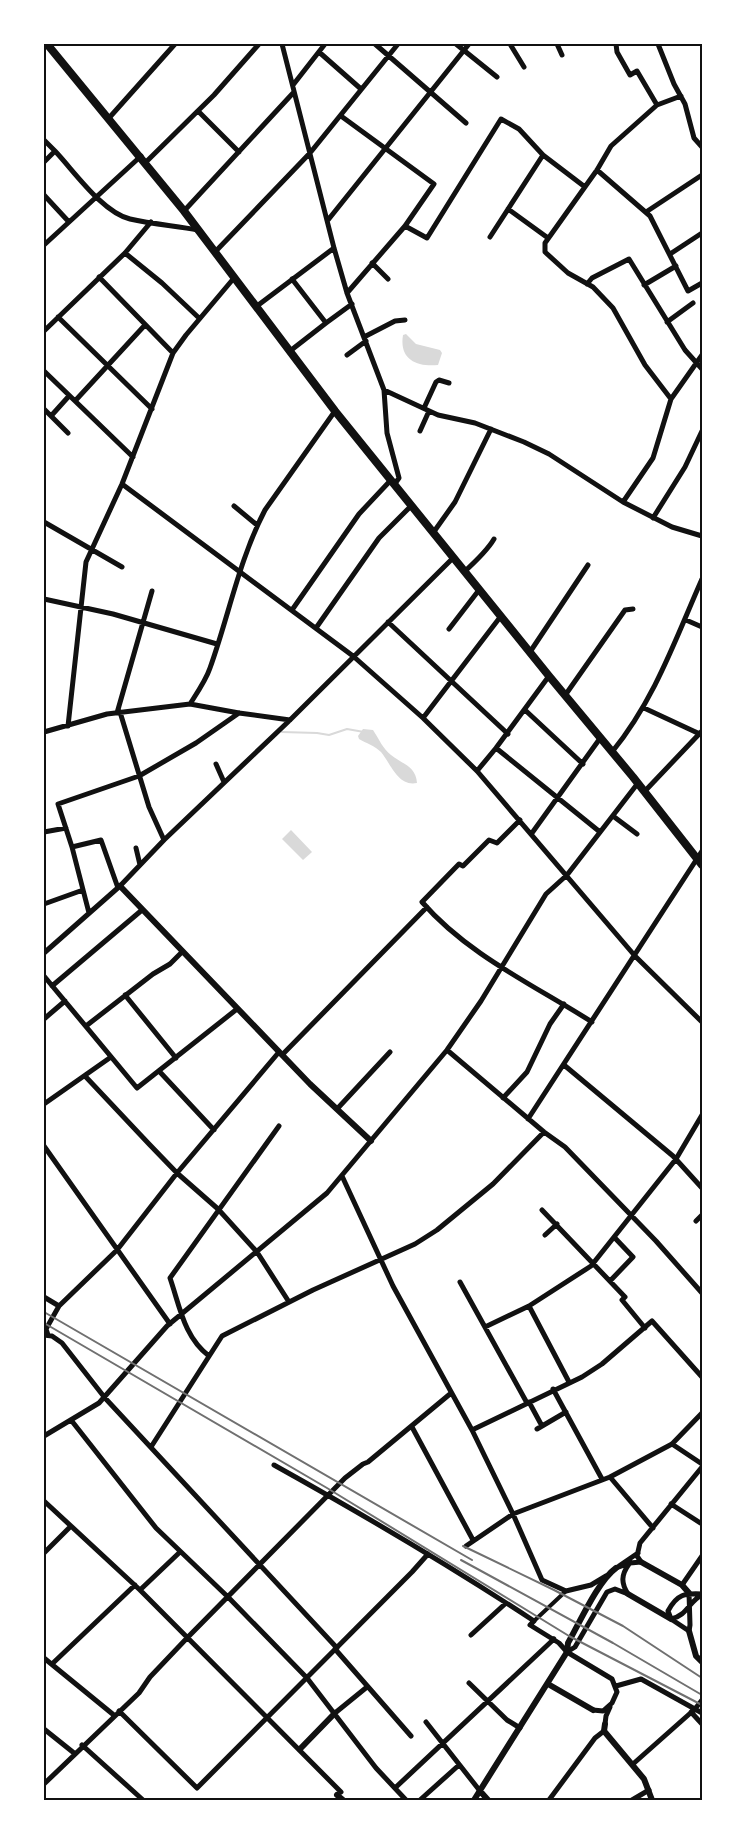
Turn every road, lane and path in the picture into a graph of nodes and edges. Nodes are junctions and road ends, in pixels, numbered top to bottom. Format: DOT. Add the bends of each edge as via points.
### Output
graph roads {
  1 [pos="48,44"];
  2 [pos="175,44"];
  3 [pos="259,44"];
  4 [pos="282,44"];
  5 [pos="325,44"];
  6 [pos="375,44"];
  7 [pos="398,44"];
  8 [pos="456,44"];
  9 [pos="469,44"];
  10 [pos="510,44"];
  11 [pos="557,44"];
  12 [pos="658,44"];
  13 [pos="614,46"];
  14 [pos="464,50"];
  15 [pos="319,52"];
  16 [pos="389,55"];
  17 [pos="562,55"];
  18 [pos="524,67"];
  19 [pos="497,77"];
  20 [pos="293,85"];
  21 [pos="361,89"];
  22 [pos="430,91"];
  23 [pos="294,92"];
  24 [pos="681,96"];
  25 [pos="657,105"];
  26 [pos="198,111"];
  27 [pos="341,116"];
  28 [pos="109,118"];
  29 [pos="466,123"];
  30 [pos="44,140"];
  31 [pos="702,147"];
  32 [pos="385,148"];
  33 [pos="54,151"];
  34 [pos="239,152"];
  35 [pos="310,153"];
  36 [pos="543,155"];
  37 [pos="143,159"];
  38 [pos="44,162"];
  39 [pos="597,170"];
  40 [pos="702,175"];
  41 [pos="585,187"];
  42 [pos="44,195"];
  43 [pos="97,197"];
  44 [pos="507,209"];
  45 [pos="184,211"];
  46 [pos="646,212"];
  47 [pos="327,220"];
  48 [pos="69,222"];
  49 [pos="151,222"];
  50 [pos="405,226"];
  51 [pos="198,230"];
  52 [pos="702,233"];
  53 [pos="490,237"];
  54 [pos="548,238"];
  55 [pos="44,245"];
  56 [pos="334,248"];
  57 [pos="215,252"];
  58 [pos="125,253"];
  59 [pos="670,254"];
  60 [pos="372,264"];
  61 [pos="676,266"];
  62 [pos="99,278"];
  63 [pos="234,278"];
  64 [pos="292,279"];
  65 [pos="388,279"];
  66 [pos="702,283"];
  67 [pos="587,284"];
  68 [pos="644,285"];
  69 [pos="347,292"];
  70 [pos="693,303"];
  71 [pos="352,304"];
  72 [pos="257,306"];
  73 [pos="58,317"];
  74 [pos="199,318"];
  75 [pos="405,320"];
  76 [pos="667,322"];
  77 [pos="326,323"];
  78 [pos="145,325"];
  79 [pos="44,331"];
  80 [pos="365,339"];
  81 [pos="290,351"];
  82 [pos="173,353"];
  83 [pos="347,355"];
  84 [pos="702,355"];
  85 [pos="696,364"];
  86 [pos="108,365"];
  87 [pos="702,369"];
  88 [pos="44,371"];
  89 [pos="449,383"];
  90 [pos="384,390"];
  91 [pos="69,396"];
  92 [pos="671,399"];
  93 [pos="75,401"];
  94 [pos="44,409"];
  95 [pos="152,409"];
  96 [pos="426,409"];
  97 [pos="334,411"];
  98 [pos="51,416"];
  99 [pos="491,429"];
  100 [pos="420,431"];
  101 [pos="702,431"];
  102 [pos="68,432"];
  103 [pos="133,457"];
  104 [pos="392,483"];
  105 [pos="122,484"];
  106 [pos="623,502"];
  107 [pos="234,506"];
  108 [pos="411,506"];
  109 [pos="653,518"];
  110 [pos="44,522"];
  111 [pos="257,525"];
  112 [pos="433,533"];
  113 [pos="702,536"];
  114 [pos="494,539"];
  115 [pos="91,548"];
  116 [pos="453,558"];
  117 [pos="588,565"];
  118 [pos="122,567"];
  119 [pos="238,572"];
  120 [pos="464,572"];
  121 [pos="702,579"];
  122 [pos="479,590"];
  123 [pos="152,591"];
  124 [pos="44,599"];
  125 [pos="81,606"];
  126 [pos="633,609"];
  127 [pos="292,610"];
  128 [pos="501,616"];
  129 [pos="686,620"];
  130 [pos="388,622"];
  131 [pos="143,623"];
  132 [pos="702,627"];
  133 [pos="316,628"];
  134 [pos="449,629"];
  135 [pos="217,644"];
  136 [pos="530,652"];
  137 [pos="353,656"];
  138 [pos="549,676"];
  139 [pos="452,681"];
  140 [pos="566,694"];
  141 [pos="190,704"];
  142 [pos="644,708"];
  143 [pos="525,710"];
  144 [pos="118,713"];
  145 [pos="239,714"];
  146 [pos="423,718"];
  147 [pos="290,720"];
  148 [pos="68,726"];
  149 [pos="44,732"];
  150 [pos="507,734"];
  151 [pos="702,734"];
  152 [pos="601,737"];
  153 [pos="496,748"];
  154 [pos="612,752"];
  155 [pos="216,764"];
  156 [pos="582,764"];
  157 [pos="477,771"];
  158 [pos="139,776"];
  159 [pos="224,782"];
  160 [pos="638,783"];
  161 [pos="645,791"];
  162 [pos="558,798"];
  163 [pos="613,816"];
  164 [pos="520,820"];
  165 [pos="66,828"];
  166 [pos="44,832"];
  167 [pos="600,832"];
  168 [pos="532,833"];
  169 [pos="637,834"];
  170 [pos="164,840"];
  171 [pos="72,847"];
  172 [pos="136,848"];
  173 [pos="701,859"];
  174 [pos="140,865"];
  175 [pos="567,875"];
  176 [pos="119,887"];
  177 [pos="83,890"];
  178 [pos="44,904"];
  179 [pos="427,907"];
  180 [pos="142,910"];
  181 [pos="89,913"];
  182 [pos="182,952"];
  183 [pos="44,953"];
  184 [pos="635,956"];
  185 [pos="501,967"];
  186 [pos="44,976"];
  187 [pos="52,986"];
  188 [pos="125,995"];
  189 [pos="64,1001"];
  190 [pos="564,1004"];
  191 [pos="237,1009"];
  192 [pos="44,1019"];
  193 [pos="592,1022"];
  194 [pos="702,1022"];
  195 [pos="86,1026"];
  196 [pos="447,1050"];
  197 [pos="390,1052"];
  198 [pos="281,1054"];
  199 [pos="111,1057"];
  200 [pos="176,1058"];
  201 [pos="564,1065"];
  202 [pos="159,1071"];
  203 [pos="85,1076"];
  204 [pos="503,1098"];
  205 [pos="44,1104"];
  206 [pos="337,1109"];
  207 [pos="702,1115"];
  208 [pos="528,1119"];
  209 [pos="279,1126"];
  210 [pos="214,1130"];
  211 [pos="544,1132"];
  212 [pos="371,1141"];
  213 [pos="44,1146"];
  214 [pos="676,1159"];
  215 [pos="177,1173"];
  216 [pos="342,1176"];
  217 [pos="702,1188"];
  218 [pos="218,1209"];
  219 [pos="542,1210"];
  220 [pos="702,1215"];
  221 [pos="632,1216"];
  222 [pos="696,1221"];
  223 [pos="556,1224"];
  224 [pos="545,1235"];
  225 [pos="614,1238"];
  226 [pos="117,1250"];
  227 [pos="257,1252"];
  228 [pos="380,1260"];
  229 [pos="593,1263"];
  230 [pos="610,1281"];
  231 [pos="460,1282"];
  232 [pos="702,1293"];
  233 [pos="44,1297"];
  234 [pos="289,1302"];
  235 [pos="59,1306"];
  236 [pos="529,1306"];
  237 [pos="183,1315"];
  238 [pos="170,1324"];
  239 [pos="485,1327"];
  240 [pos="645,1328"];
  241 [pos="46,1335"];
  242 [pos="210,1356"];
  243 [pos="702,1377"];
  244 [pos="569,1382"];
  245 [pos="553,1389"];
  246 [pos="450,1394"];
  247 [pos="105,1398"];
  248 [pos="528,1403"];
  249 [pos="566,1412"];
  250 [pos="702,1413"];
  251 [pos="71,1420"];
  252 [pos="44,1427"];
  253 [pos="412,1427"];
  254 [pos="472,1430"];
  255 [pos="46,1435"];
  256 [pos="672,1444"];
  257 [pos="151,1447"];
  258 [pos="274,1465"];
  259 [pos="702,1465"];
  260 [pos="610,1477"];
  261 [pos="602,1479"];
  262 [pos="329,1495"];
  263 [pos="44,1501"];
  264 [pos="671,1504"];
  265 [pos="513,1514"];
  266 [pos="702,1524"];
  267 [pos="71,1526"];
  268 [pos="653,1528"];
  269 [pos="473,1540"];
  270 [pos="466,1546"];
  271 [pos="180,1552"];
  272 [pos="638,1552"];
  273 [pos="44,1553"];
  274 [pos="428,1554"];
  275 [pos="702,1556"];
  276 [pos="641,1562"];
  277 [pos="630,1563"];
  278 [pos="260,1565"];
  279 [pos="613,1570"];
  280 [pos="682,1584"];
  281 [pos="137,1587"];
  282 [pos="566,1591"];
  283 [pos="689,1593"];
  284 [pos="628,1594"];
  285 [pos="702,1594"];
  286 [pos="228,1597"];
  287 [pos="506,1603"];
  288 [pos="690,1607"];
  289 [pos="671,1619"];
  290 [pos="534,1621"];
  291 [pos="689,1631"];
  292 [pos="471,1635"];
  293 [pos="188,1637"];
  294 [pos="554,1639"];
  295 [pos="336,1649"];
  296 [pos="567,1652"];
  297 [pos="44,1658"];
  298 [pos="702,1662"];
  299 [pos="52,1664"];
  300 [pos="307,1678"];
  301 [pos="468,1683"];
  302 [pos="548,1684"];
  303 [pos="616,1686"];
  304 [pos="367,1687"];
  305 [pos="702,1700"];
  306 [pos="488,1701"];
  307 [pos="612,1703"];
  308 [pos="593,1710"];
  309 [pos="693,1710"];
  310 [pos="335,1713"];
  311 [pos="702,1713"];
  312 [pos="117,1714"];
  313 [pos="268,1717"];
  314 [pos="426,1722"];
  315 [pos="702,1724"];
  316 [pos="604,1727"];
  317 [pos="44,1728"];
  318 [pos="520,1728"];
  319 [pos="411,1736"];
  320 [pos="443,1744"];
  321 [pos="82,1745"];
  322 [pos="300,1749"];
  323 [pos="74,1753"];
  324 [pos="633,1764"];
  325 [pos="459,1765"];
  326 [pos="44,1784"];
  327 [pos="395,1788"];
  328 [pos="649,1790"];
  329 [pos="480,1791"];
  330 [pos="339,1793"];
  331 [pos="135,1794"];
  332 [pos="130,1800"];
  333 [pos="143,1800"];
  334 [pos="343,1800"];
  335 [pos="406,1800"];
  336 [pos="420,1800"];
  337 [pos="474,1800"];
  338 [pos="488,1800"];
  339 [pos="549,1800"];
  340 [pos="632,1800"];
  341 [pos="652,1800"];
  1 -- 28 [label="main road"];
  2 -- 28 [label="street"];
  3 -- 26 [label="street"];
  4 -- 20 [label="street"];
  5 -- 15 [label="street"];
  6 -- 16 [label="street"];
  7 -- 16 [label="street"];
  8 -- 14 [label="street"];
  9 -- 14 [label="street"];
  10 -- 18 [label="street"];
  11 -- 17 [label="street"];
  12 -- 24 [label="street"];
  13 -- 25 [label="street" via="630,75 637,71"];
  14 -- 19 [label="street"];
  14 -- 22 [label="street"];
  15 -- 20 [label="street"];
  15 -- 21 [label="street"];
  16 -- 21 [label="street"];
  16 -- 22 [label="street"];
  20 -- 23 [label="street"];
  21 -- 27 [label="street"];
  22 -- 29 [label="street"];
  22 -- 32 [label="street"];
  23 -- 34 [label="street"];
  23 -- 35 [label="street"];
  24 -- 25 [label="street"];
  24 -- 31 [label="street" via="694,138"];
  25 -- 39 [label="street" via="611,146"];
  26 -- 34 [label="street"];
  26 -- 37 [label="street"];
  27 -- 32 [label="street"];
  27 -- 35 [label="street"];
  28 -- 37 [label="main road"];
  30 -- 33 [label="street"];
  32 -- 47 [label="street"];
  32 -- 50 [label="street" via="434,184"];
  33 -- 38 [label="street"];
  33 -- 43 [label="street"];
  34 -- 45 [label="street"];
  35 -- 47 [label="street"];
  35 -- 57 [label="street"];
  36 -- 41 [label="street"];
  36 -- 44 [label="street"];
  36 -- 50 [label="street" via="519,129 501,119 427,238"];
  37 -- 43 [label="street"];
  37 -- 45 [label="main road"];
  39 -- 41 [label="street"];
  39 -- 46 [label="street"];
  40 -- 46 [label="street"];
  41 -- 54 [label="street"];
  42 -- 48 [label="street"];
  43 -- 48 [label="street"];
  43 -- 49 [label="street" via="128,219"];
  44 -- 53 [label="street"];
  44 -- 54 [label="street"];
  45 -- 51 [label="main road"];
  46 -- 59 [label="street"];
  47 -- 56 [label="street"];
  48 -- 55 [label="street"];
  49 -- 51 [label="street"];
  49 -- 58 [label="street"];
  50 -- 60 [label="street"];
  51 -- 57 [label="main road"];
  52 -- 59 [label="street"];
  54 -- 67 [label="street" via="545,252"];
  56 -- 64 [label="street"];
  56 -- 69 [label="street"];
  57 -- 63 [label="main road"];
  58 -- 62 [label="street"];
  58 -- 74 [label="street"];
  59 -- 61 [label="street"];
  60 -- 65 [label="street"];
  60 -- 69 [label="street"];
  61 -- 66 [label="street" via="688,291"];
  61 -- 68 [label="street"];
  62 -- 73 [label="street"];
  62 -- 78 [label="street"];
  63 -- 72 [label="main road"];
  63 -- 74 [label="street"];
  64 -- 72 [label="street"];
  64 -- 77 [label="street"];
  67 -- 68 [label="street" via="628,260"];
  67 -- 92 [label="street" via="613,308 645,365"];
  68 -- 76 [label="street"];
  69 -- 71 [label="street"];
  70 -- 76 [label="street"];
  71 -- 77 [label="street"];
  71 -- 80 [label="street"];
  72 -- 81 [label="main road"];
  73 -- 79 [label="street"];
  73 -- 86 [label="street"];
  74 -- 82 [label="street"];
  75 -- 80 [label="street" via="395,321"];
  76 -- 85 [label="street"];
  77 -- 81 [label="street"];
  78 -- 82 [label="street"];
  78 -- 86 [label="street"];
  80 -- 83 [label="street"];
  80 -- 90 [label="street"];
  81 -- 97 [label="main road"];
  82 -- 95 [label="street"];
  84 -- 85 [label="street"];
  85 -- 87 [label="street"];
  85 -- 92 [label="street"];
  86 -- 93 [label="street"];
  86 -- 95 [label="street"];
  88 -- 91 [label="street"];
  89 -- 96 [label="street" via="436,382"];
  90 -- 96 [label="street"];
  90 -- 104 [label="street" via="387,433 399,478"];
  91 -- 93 [label="street"];
  91 -- 98 [label="street"];
  92 -- 106 [label="street" via="653,458"];
  93 -- 103 [label="street"];
  94 -- 98 [label="street"];
  95 -- 103 [label="street"];
  96 -- 99 [label="street"];
  96 -- 100 [label="street"];
  97 -- 104 [label="main road"];
  97 -- 111 [label="street"];
  98 -- 102 [label="street"];
  99 -- 106 [label="street" via="549,454"];
  99 -- 112 [label="street" via="455,502"];
  101 -- 109 [label="street"];
  103 -- 105 [label="street"];
  104 -- 108 [label="main road"];
  104 -- 127 [label="street" via="359,514"];
  105 -- 115 [label="street"];
  105 -- 119 [label="street"];
  106 -- 109 [label="street"];
  107 -- 111 [label="street"];
  108 -- 112 [label="main road"];
  108 -- 133 [label="street" via="379,538"];
  109 -- 113 [label="street"];
  110 -- 115 [label="street"];
  111 -- 119 [label="street"];
  112 -- 116 [label="main road"];
  114 -- 120 [label="street"];
  115 -- 118 [label="street"];
  115 -- 125 [label="street"];
  116 -- 120 [label="main road"];
  116 -- 130 [label="street"];
  117 -- 136 [label="street"];
  119 -- 127 [label="street"];
  119 -- 135 [label="street"];
  120 -- 122 [label="main road"];
  121 -- 129 [label="street"];
  122 -- 128 [label="main road"];
  122 -- 134 [label="street"];
  123 -- 131 [label="street"];
  124 -- 125 [label="street"];
  125 -- 131 [label="street"];
  125 -- 148 [label="street"];
  126 -- 140 [label="street" via="625,610"];
  127 -- 133 [label="street"];
  128 -- 136 [label="main road"];
  128 -- 139 [label="street"];
  129 -- 132 [label="street"];
  129 -- 142 [label="street"];
  130 -- 137 [label="street"];
  130 -- 139 [label="street"];
  131 -- 135 [label="street"];
  131 -- 144 [label="street"];
  133 -- 137 [label="street"];
  135 -- 141 [label="street" via="210,670"];
  136 -- 138 [label="main road"];
  137 -- 146 [label="street"];
  137 -- 147 [label="street"];
  138 -- 140 [label="main road"];
  138 -- 143 [label="street"];
  139 -- 146 [label="street"];
  139 -- 150 [label="street"];
  140 -- 152 [label="main road"];
  141 -- 144 [label="street"];
  141 -- 145 [label="street"];
  142 -- 151 [label="street"];
  142 -- 154 [label="street"];
  143 -- 150 [label="street"];
  143 -- 156 [label="street"];
  144 -- 148 [label="street"];
  144 -- 158 [label="street"];
  145 -- 147 [label="street"];
  145 -- 158 [label="street"];
  146 -- 157 [label="street"];
  147 -- 159 [label="street"];
  148 -- 149 [label="street"];
  150 -- 153 [label="street"];
  151 -- 161 [label="street"];
  152 -- 154 [label="main road"];
  152 -- 156 [label="street"];
  153 -- 157 [label="street"];
  153 -- 162 [label="street"];
  154 -- 160 [label="main road"];
  155 -- 159 [label="street"];
  156 -- 162 [label="street"];
  157 -- 164 [label="street"];
  158 -- 165 [label="street" via="58,804"];
  158 -- 170 [label="street"];
  159 -- 170 [label="street"];
  160 -- 161 [label="main road"];
  160 -- 163 [label="street"];
  161 -- 173 [label="main road"];
  162 -- 167 [label="street"];
  162 -- 168 [label="street"];
  163 -- 167 [label="street"];
  163 -- 169 [label="street"];
  164 -- 168 [label="street"];
  164 -- 179 [label="street" via="497,843 489,840 463,866 459,864 422,902"];
  165 -- 166 [label="street"];
  165 -- 171 [label="street"];
  167 -- 175 [label="street"];
  168 -- 175 [label="street"];
  170 -- 174 [label="street"];
  171 -- 176 [label="street" via="101,840"];
  171 -- 177 [label="street"];
  172 -- 174 [label="street"];
  173 -- 184 [label="street"];
  174 -- 176 [label="street"];
  175 -- 184 [label="street"];
  175 -- 185 [label="street" via="546,894"];
  176 -- 180 [label="street"];
  176 -- 181 [label="street"];
  177 -- 178 [label="street"];
  177 -- 181 [label="street"];
  179 -- 185 [label="street" via="456,936"];
  179 -- 198 [label="street"];
  180 -- 182 [label="street"];
  180 -- 187 [label="street"];
  181 -- 183 [label="street"];
  182 -- 188 [label="street"];
  182 -- 191 [label="street"];
  184 -- 193 [label="street"];
  184 -- 194 [label="street"];
  185 -- 190 [label="street"];
  185 -- 196 [label="street"];
  186 -- 187 [label="street"];
  187 -- 189 [label="street"];
  188 -- 195 [label="street"];
  188 -- 200 [label="street"];
  189 -- 192 [label="street"];
  189 -- 195 [label="street"];
  190 -- 193 [label="street"];
  190 -- 204 [label="street" via="527,1072"];
  191 -- 198 [label="street"];
  191 -- 200 [label="street"];
  193 -- 201 [label="street"];
  195 -- 199 [label="street"];
  196 -- 204 [label="street"];
  196 -- 212 [label="street"];
  197 -- 206 [label="street"];
  198 -- 206 [label="street"];
  198 -- 210 [label="street"];
  199 -- 202 [label="street" via="137,1088"];
  199 -- 203 [label="street"];
  200 -- 202 [label="street"];
  201 -- 208 [label="street"];
  201 -- 214 [label="street"];
  202 -- 210 [label="street"];
  203 -- 205 [label="street"];
  203 -- 215 [label="street"];
  204 -- 208 [label="street"];
  206 -- 212 [label="street"];
  207 -- 214 [label="street"];
  208 -- 211 [label="street"];
  209 -- 218 [label="street"];
  210 -- 215 [label="street"];
  211 -- 221 [label="street" via="565,1147"];
  211 -- 228 [label="street" via="493,1184 437,1230"];
  212 -- 216 [label="street"];
  213 -- 226 [label="street"];
  214 -- 217 [label="street"];
  214 -- 221 [label="street"];
  215 -- 218 [label="street"];
  215 -- 226 [label="street"];
  216 -- 227 [label="street"];
  216 -- 228 [label="street"];
  218 -- 227 [label="street"];
  218 -- 237 [label="street" via="170,1278"];
  219 -- 223 [label="street"];
  220 -- 222 [label="street"];
  221 -- 225 [label="street"];
  221 -- 232 [label="street"];
  223 -- 224 [label="street"];
  223 -- 229 [label="street"];
  225 -- 229 [label="street"];
  225 -- 230 [label="street" via="633,1257"];
  226 -- 235 [label="street"];
  226 -- 238 [label="street"];
  227 -- 234 [label="street"];
  227 -- 237 [label="street"];
  228 -- 234 [label="street"];
  228 -- 246 [label="street"];
  229 -- 230 [label="street"];
  229 -- 236 [label="street"];
  230 -- 240 [label="street"];
  231 -- 239 [label="street"];
  233 -- 235 [label="street"];
  234 -- 242 [label="street" via="222,1336"];
  235 -- 241 [label="street"];
  236 -- 239 [label="street"];
  236 -- 244 [label="street"];
  237 -- 238 [label="street"];
  237 -- 242 [label="street" via="189,1335"];
  238 -- 247 [label="street"];
  239 -- 248 [label="street"];
  240 -- 243 [label="street" via="652,1321"];
  240 -- 244 [label="street" via="602,1364"];
  241 -- 247 [label="street" via="62,1342"];
  242 -- 257 [label="street"];
  244 -- 245 [label="street"];
  245 -- 248 [label="street"];
  245 -- 249 [label="street"];
  246 -- 253 [label="street"];
  246 -- 254 [label="street"];
  247 -- 251 [label="street"];
  247 -- 257 [label="street"];
  248 -- 249 [label="street" via="539,1428"];
  248 -- 254 [label="street"];
  249 -- 261 [label="street"];
  250 -- 256 [label="street"];
  251 -- 255 [label="street"];
  251 -- 271 [label="street" via="156,1528"];
  252 -- 255 [label="street"];
  253 -- 262 [label="street" via="345,1478"];
  253 -- 269 [label="street"];
  254 -- 265 [label="street"];
  256 -- 259 [label="street"];
  256 -- 260 [label="street"];
  257 -- 278 [label="street"];
  258 -- 262 [label="street"];
  259 -- 264 [label="street"];
  260 -- 261 [label="street"];
  260 -- 268 [label="street"];
  261 -- 265 [label="street"];
  262 -- 274 [label="street"];
  262 -- 278 [label="street"];
  263 -- 267 [label="street"];
  264 -- 266 [label="street"];
  264 -- 268 [label="street"];
  265 -- 269 [label="street"];
  265 -- 282 [label="street" via="542,1580"];
  267 -- 273 [label="street"];
  267 -- 281 [label="street"];
  268 -- 272 [label="street" via="640,1543"];
  269 -- 270 [label="street"];
  271 -- 281 [label="street"];
  271 -- 286 [label="street"];
  272 -- 276 [label="street"];
  272 -- 279 [label="street"];
  274 -- 287 [label="street"];
  274 -- 295 [label="street"];
  275 -- 280 [label="street"];
  276 -- 277 [label="street"];
  276 -- 280 [label="street"];
  277 -- 279 [label="street"];
  277 -- 284 [label="street" via="622,1577"];
  278 -- 286 [label="street"];
  278 -- 295 [label="street"];
  279 -- 282 [label="street" via="591,1585"];
  279 -- 296 [label="street" via="568,1643"];
  280 -- 283 [label="street"];
  281 -- 293 [label="street"];
  281 -- 299 [label="street"];
  282 -- 290 [label="street"];
  283 -- 285 [label="street"];
  283 -- 288 [label="street"];
  283 -- 289 [label="street" via="674,1600 668,1611"];
  284 -- 289 [label="street"];
  284 -- 296 [label="street" via="615,1589 607,1592 575,1647"];
  285 -- 288 [label="street"];
  286 -- 293 [label="street"];
  286 -- 300 [label="street"];
  287 -- 290 [label="street"];
  287 -- 292 [label="street"];
  288 -- 289 [label="street"];
  288 -- 291 [label="street"];
  289 -- 291 [label="street"];
  290 -- 294 [label="street" via="530,1625"];
  291 -- 298 [label="street" via="696,1656"];
  293 -- 312 [label="street"];
  293 -- 313 [label="street"];
  294 -- 296 [label="street"];
  294 -- 306 [label="street"];
  295 -- 300 [label="street"];
  295 -- 304 [label="street"];
  296 -- 302 [label="street"];
  296 -- 303 [label="street" via="612,1679"];
  297 -- 299 [label="street"];
  299 -- 312 [label="street"];
  300 -- 310 [label="street"];
  300 -- 313 [label="street"];
  301 -- 306 [label="street"];
  302 -- 308 [label="street"];
  302 -- 318 [label="street"];
  303 -- 307 [label="street"];
  303 -- 309 [label="street" via="640,1679"];
  304 -- 310 [label="street"];
  304 -- 319 [label="street"];
  305 -- 309 [label="street"];
  306 -- 318 [label="street"];
  306 -- 320 [label="street"];
  307 -- 308 [label="street" via="603,1711"];
  307 -- 316 [label="street"];
  308 -- 316 [label="street" via="600,1715"];
  309 -- 311 [label="street"];
  309 -- 315 [label="street"];
  309 -- 324 [label="street"];
  310 -- 322 [label="street"];
  310 -- 327 [label="street"];
  312 -- 313 [label="street" via="197,1788"];
  312 -- 321 [label="street"];
  313 -- 322 [label="street"];
  314 -- 320 [label="street"];
  316 -- 324 [label="street"];
  316 -- 339 [label="street"];
  317 -- 323 [label="street"];
  318 -- 329 [label="street"];
  320 -- 325 [label="street"];
  320 -- 327 [label="street"];
  321 -- 323 [label="street"];
  321 -- 331 [label="street"];
  322 -- 330 [label="street"];
  323 -- 326 [label="street"];
  324 -- 328 [label="street"];
  325 -- 329 [label="street"];
  325 -- 336 [label="street"];
  327 -- 335 [label="street"];
  328 -- 340 [label="street"];
  328 -- 341 [label="street"];
  329 -- 337 [label="street"];
  329 -- 338 [label="street"];
  330 -- 334 [label="street"];
  331 -- 332 [label="street"];
  331 -- 333 [label="street"];
}
